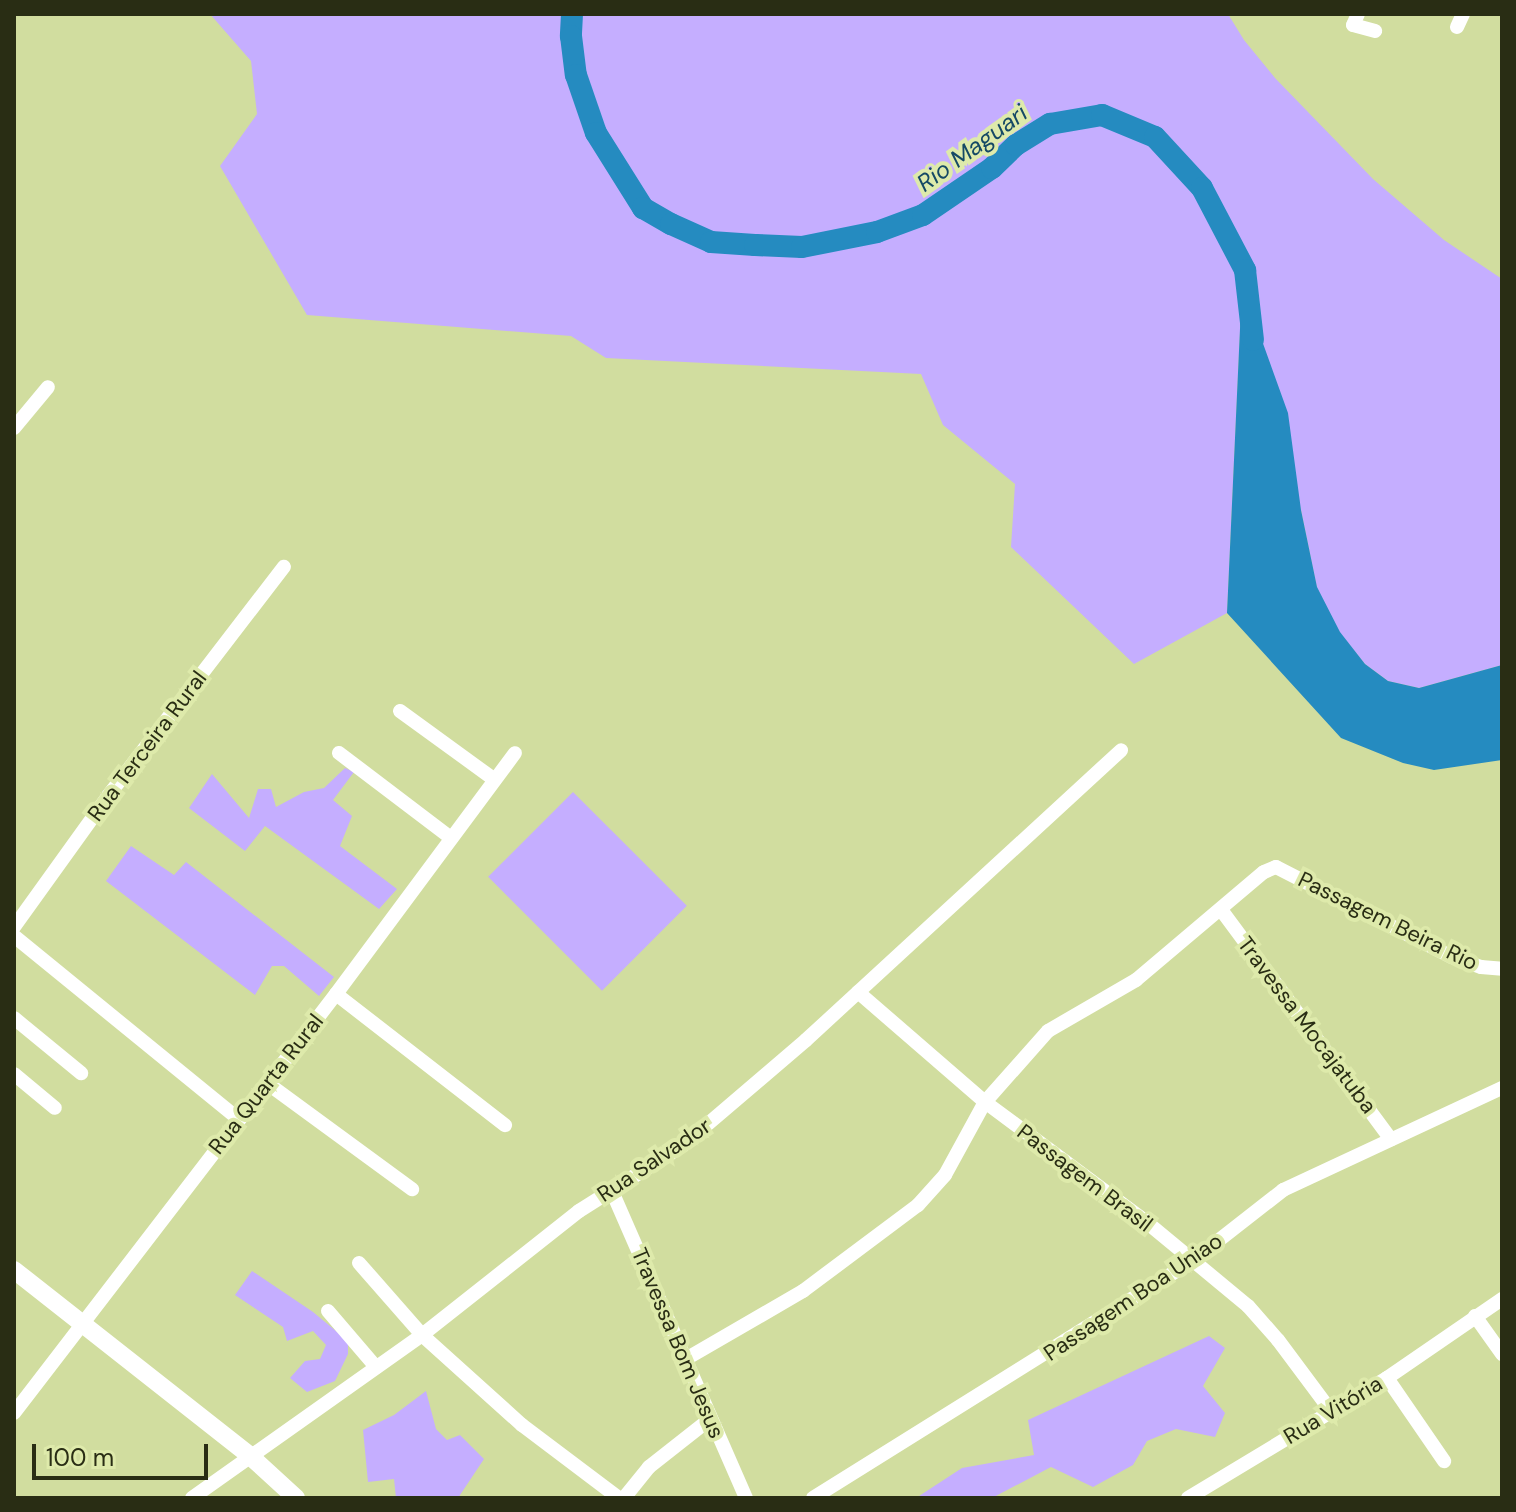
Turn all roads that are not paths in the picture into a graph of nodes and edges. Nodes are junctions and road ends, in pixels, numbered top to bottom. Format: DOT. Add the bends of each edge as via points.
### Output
graph roads {
  1 [pos="1356,19"];
  2 [pos="1375,31"];
  3 [pos="48,387"];
  4 [pos="21,420"];
  5 [pos="284,567"];
  6 [pos="400,711"];
  7 [pos="1121,750"];
  8 [pos="339,753"];
  9 [pos="515,753"];
  10 [pos="495,780"];
  11 [pos="451,838"];
  12 [pos="1222,911"];
  13 [pos="14,927"];
  14 [pos="14,936"];
  15 [pos="1502,969"];
  16 [pos="858,992"];
  17 [pos="336,994"];
  18 [pos="14,1018"];
  19 [pos="81,1073"];
  20 [pos="14,1074"];
  21 [pos="267,1083"];
  22 [pos="1502,1088"];
  23 [pos="985,1102"];
  24 [pos="55,1108"];
  25 [pos="238,1119"];
  26 [pos="505,1125"];
  27 [pos="1391,1139"];
  28 [pos="412,1189"];
  29 [pos="611,1189"];
  30 [pos="1191,1262"];
  31 [pos="359,1263"];
  32 [pos="14,1270"];
  33 [pos="1502,1299"];
  34 [pos="328,1311"];
  35 [pos="1475,1316"];
  36 [pos="81,1323"];
  37 [pos="422,1335"];
  38 [pos="1502,1354"];
  39 [pos="684,1360"];
  40 [pos="376,1367"];
  41 [pos="1387,1378"];
  42 [pos="1331,1411"];
  43 [pos="14,1413"];
  44 [pos="710,1419"];
  45 [pos="249,1455"];
  46 [pos="1444,1461"];
  47 [pos="1212,1492"];
  48 [pos="192,1498"];
  49 [pos="296,1498"];
  50 [pos="621,1498"];
  51 [pos="746,1498"];
  52 [pos="813,1498"];
  53 [pos="1188,1498"];
  1 -- 2 [label="street"];
  3 -- 4 [label="street"];
  5 -- 13 [label="street, Rua Terceira Rural" via="252,616 210,654"];
  6 -- 10 [label="street"];
  7 -- 16 [label="street, Rua Salvador"];
  8 -- 11 [label="street"];
  9 -- 10 [label="street, Rua Quarta Rural"];
  10 -- 11 [label="street, Rua Quarta Rural"];
  11 -- 17 [label="street, Rua Quarta Rural"];
  12 -- 15 [label="street, Passagem Beira Rio" via="1276,867 1452,957"];
  12 -- 23 [label="street" via="1118,992 1048,1031"];
  12 -- 27 [label="street, Travessa Mocajatuba"];
  14 -- 25 [label="street"];
  16 -- 23 [label="street, Passagem Brasil"];
  16 -- 29 [label="street, Rua Salvador" via="682,1146"];
  17 -- 21 [label="street, Rua Quarta Rural"];
  17 -- 26 [label="street"];
  18 -- 19 [label="street"];
  20 -- 24 [label="street"];
  21 -- 25 [label="street, Rua Quarta Rural"];
  21 -- 28 [label="street"];
  22 -- 27 [label="street, Passagem Boa Uniao"];
  23 -- 30 [label="street, Passagem Brasil" via="1144,1220"];
  23 -- 39 [label="street" via="945,1175 918,1205 803,1291"];
  25 -- 36 [label="street, Rua Quarta Rural"];
  27 -- 30 [label="street, Passagem Boa Uniao" via="1283,1190"];
  29 -- 37 [label="street, Rua Salvador"];
  29 -- 39 [label="street, Travessa Bom Jesus"];
  30 -- 42 [label="street, Passagem Brasil" via="1248,1306"];
  30 -- 52 [label="street, Passagem Boa Uniao"];
  31 -- 37 [label="street"];
  32 -- 36 [label="street"];
  33 -- 35 [label="street, Rua Vitória"];
  34 -- 40 [label="street"];
  35 -- 38 [label="street"];
  35 -- 41 [label="street, Rua Vitória"];
  36 -- 43 [label="street, Rua Quarta Rural"];
  36 -- 45 [label="street"];
  37 -- 40 [label="street, Rua Salvador"];
  37 -- 50 [label="street" via="522,1425"];
  39 -- 44 [label="street, Travessa Bom Jesus"];
  40 -- 45 [label="street, Rua Salvador"];
  41 -- 42 [label="street, Rua Vitória"];
  41 -- 46 [label="street"];
  42 -- 47 [label="street, Rua Vitória"];
  44 -- 50 [label="street" via="649,1467"];
  44 -- 51 [label="street, Travessa Bom Jesus"];
  45 -- 48 [label="street, Rua Salvador"];
  45 -- 49 [label="street"];
  47 -- 53 [label="street, Rua Vitória"];
}
